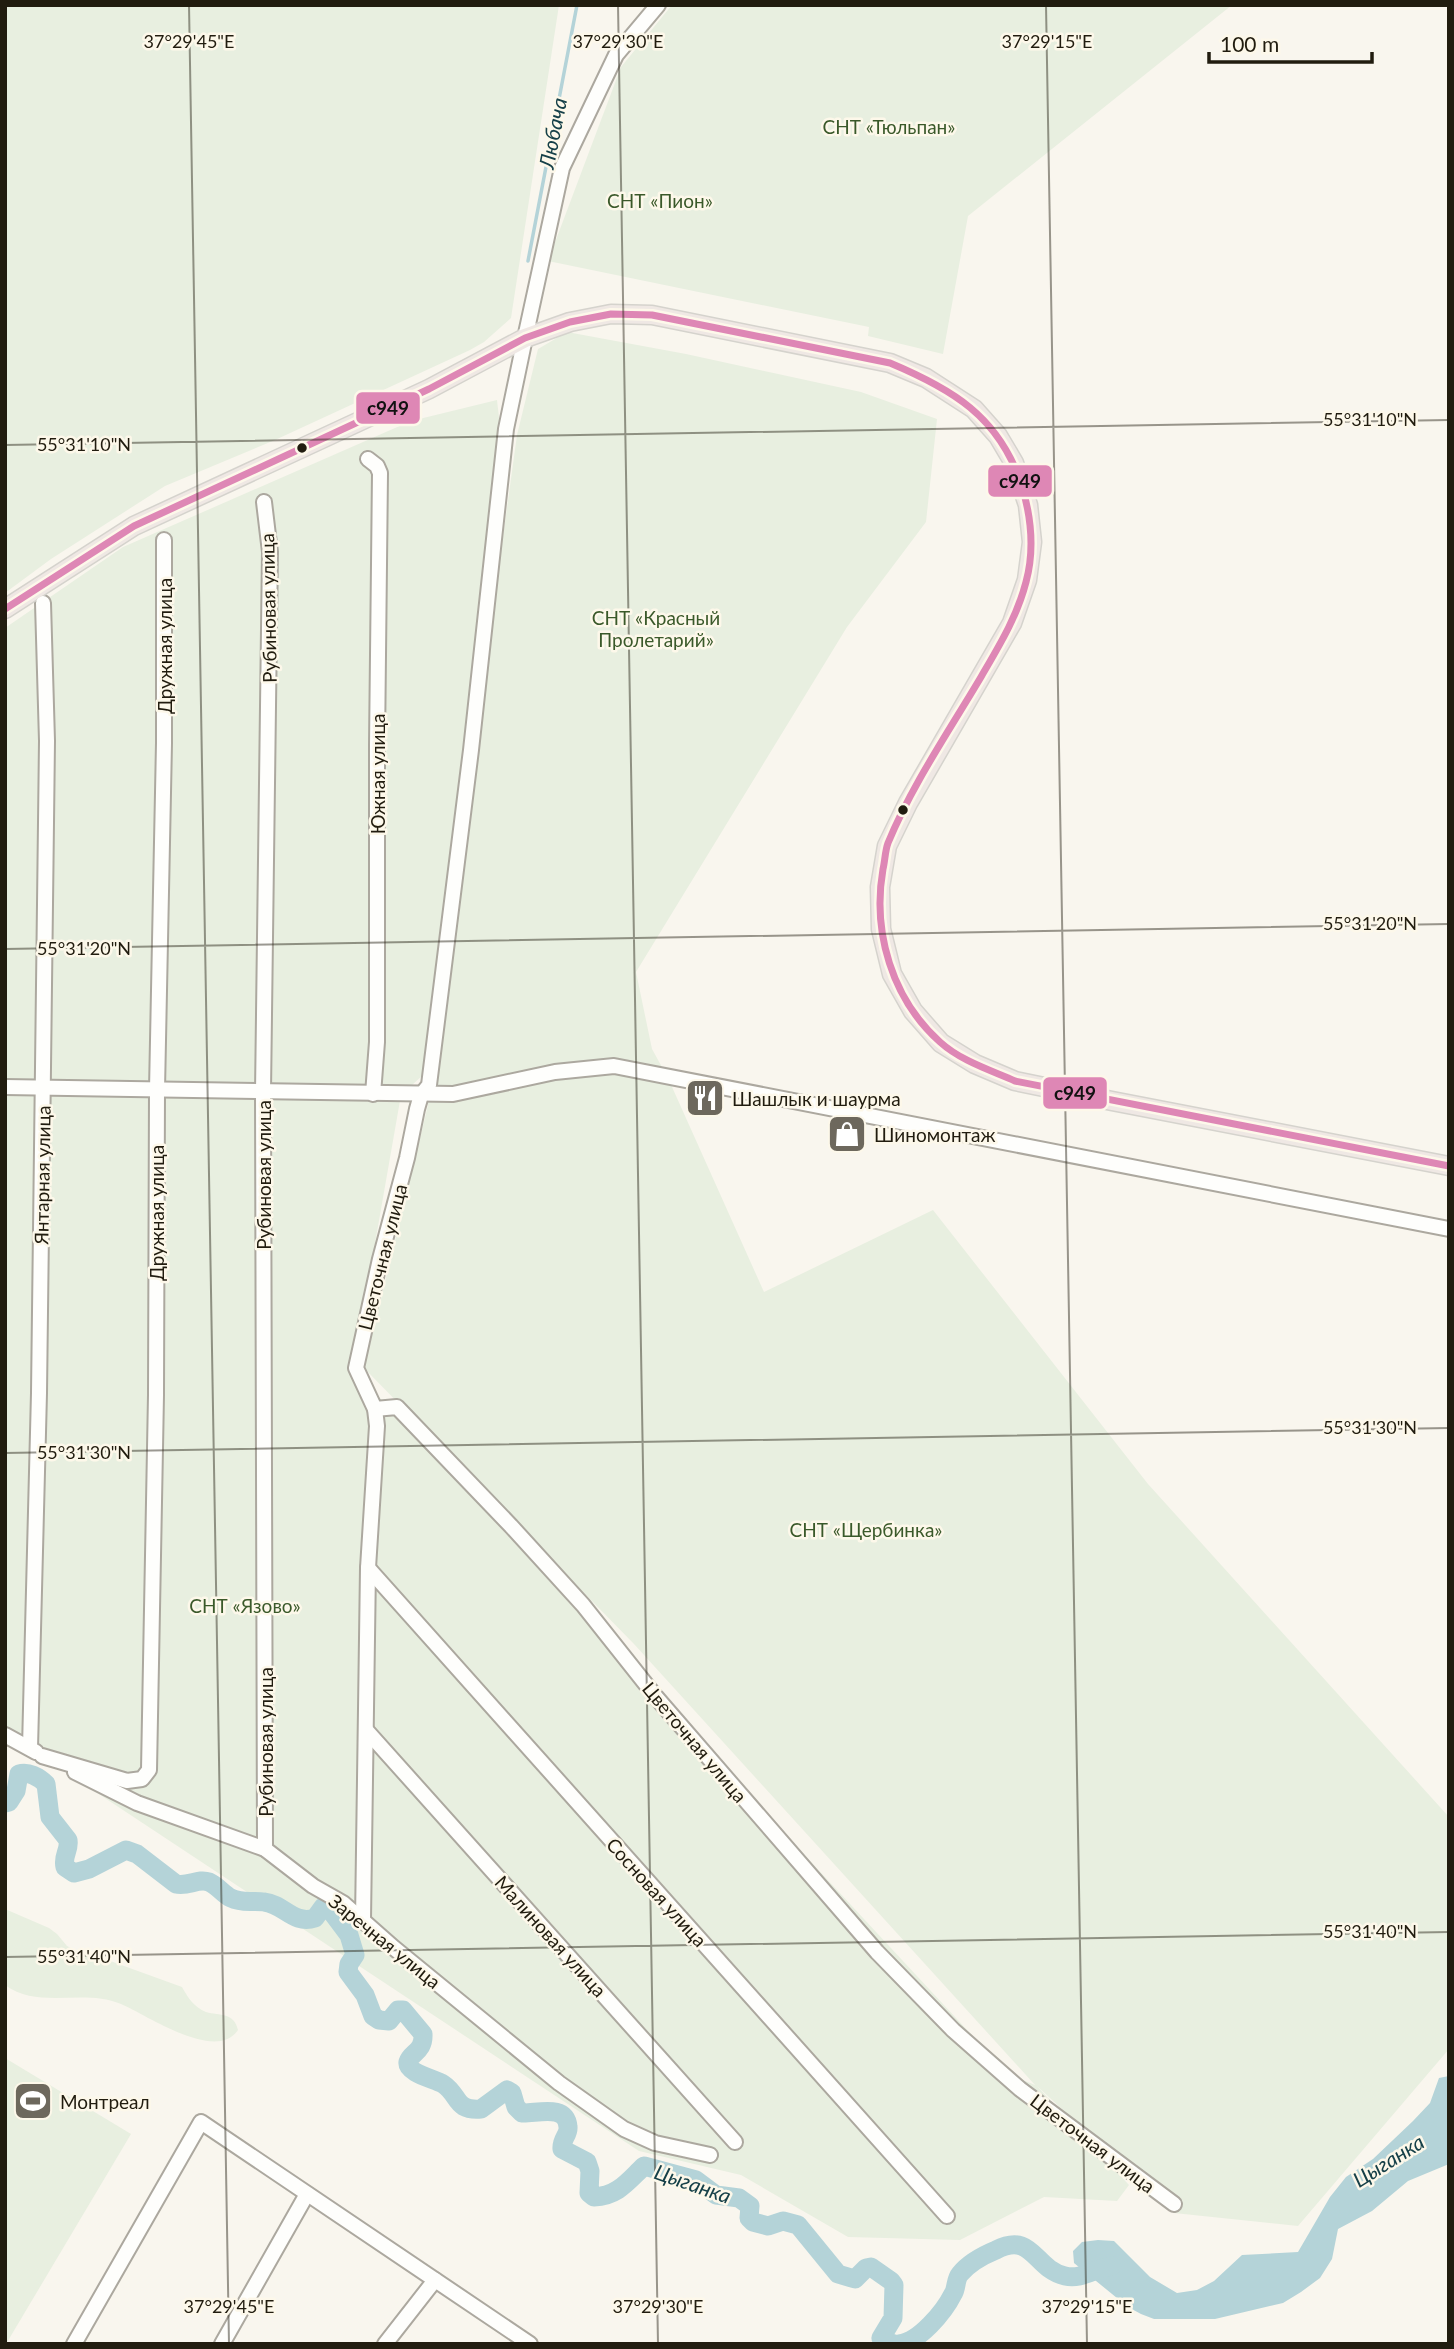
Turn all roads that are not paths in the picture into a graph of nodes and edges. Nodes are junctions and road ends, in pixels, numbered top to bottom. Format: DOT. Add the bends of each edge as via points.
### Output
graph roads {
  1 [pos="658,5"];
  2 [pos="525,338"];
  3 [pos="368,459"];
  4 [pos="264,502"];
  5 [pos="164,540"];
  6 [pos="43,603"];
  7 [pos="5,609"];
  8 [pos="43,1086"];
  9 [pos="5,1087"];
  10 [pos="157,1090"];
  11 [pos="263,1092"];
  12 [pos="373,1094"];
  13 [pos="421,1095"];
  14 [pos="1449,1166"];
  15 [pos="1449,1229"];
  16 [pos="375,1409"];
  17 [pos="368,1568"];
  18 [pos="366,1730"];
  19 [pos="5,1735"];
  20 [pos="36,1752"];
  21 [pos="265,1849"];
  22 [pos="363,1920"];
  23 [pos="735,2142"];
  24 [pos="710,2155"];
  25 [pos="307,2194"];
  26 [pos="1174,2204"];
  27 [pos="947,2216"];
  28 [pos="435,2280"];
  29 [pos="74,2344"];
  30 [pos="222,2344"];
  31 [pos="385,2344"];
  32 [pos="530,2344"];
  1 -- 2 [label="street, Цветочная улица" via="616,55 562,168"];
  2 -- 7 [label="main road" via="429,389 134,526"];
  2 -- 13 [label="street, Цветочная улица" via="506,429 429,1085"];
  2 -- 14 [label="main road" via="570,321 611,314 652,315 890,363 926,378 974,409 1014,463 1028,505 1032,542 1027,580 1012,623 904,810 887,846 880,887 881,929 892,974 913,1011 941,1043 1015,1081"];
  3 -- 12 [label="street, Южная улица" via="380,473"];
  4 -- 11 [label="street, Рубиновая улица" via="270,566"];
  5 -- 10 [label="street, Дружная улица"];
  6 -- 8 [label="street, Янтарная улица" via="47,741"];
  8 -- 9 [label="street"];
  8 -- 10 [label="street"];
  8 -- 20 [label="street, Янтарная улица"];
  10 -- 11 [label="street"];
  10 -- 20 [label="street, Дружная улица" via="149,1770 142,1779 127,1781"];
  11 -- 12 [label="street"];
  11 -- 21 [label="street, Рубиновая улица"];
  12 -- 13 [label="street"];
  13 -- 15 [label="street" via="453,1094 555,1072 614,1066"];
  13 -- 16 [label="street, Цветочная улица" via="356,1368"];
  16 -- 17 [label="street"];
  16 -- 26 [label="street, Цветочная улица" via="397,1407 511,1525 877,1952 953,2030 1020,2089"];
  17 -- 18 [label="street"];
  17 -- 27 [label="street, Сосновая улица"];
  18 -- 22 [label="street"];
  18 -- 23 [label="street, Малиновая улица"];
  19 -- 20 [label="street, Заречная улица"];
  20 -- 21 [label="street, Заречная улица" via="137,1803"];
  21 -- 22 [label="street, Заречная улица"];
  22 -- 24 [label="street, Заречная улица" via="559,2083 624,2129 655,2143"];
  25 -- 28 [label="street"];
  25 -- 29 [label="street" via="201,2122"];
  25 -- 30 [label="street"];
  28 -- 31 [label="street"];
  28 -- 32 [label="street"];
}
